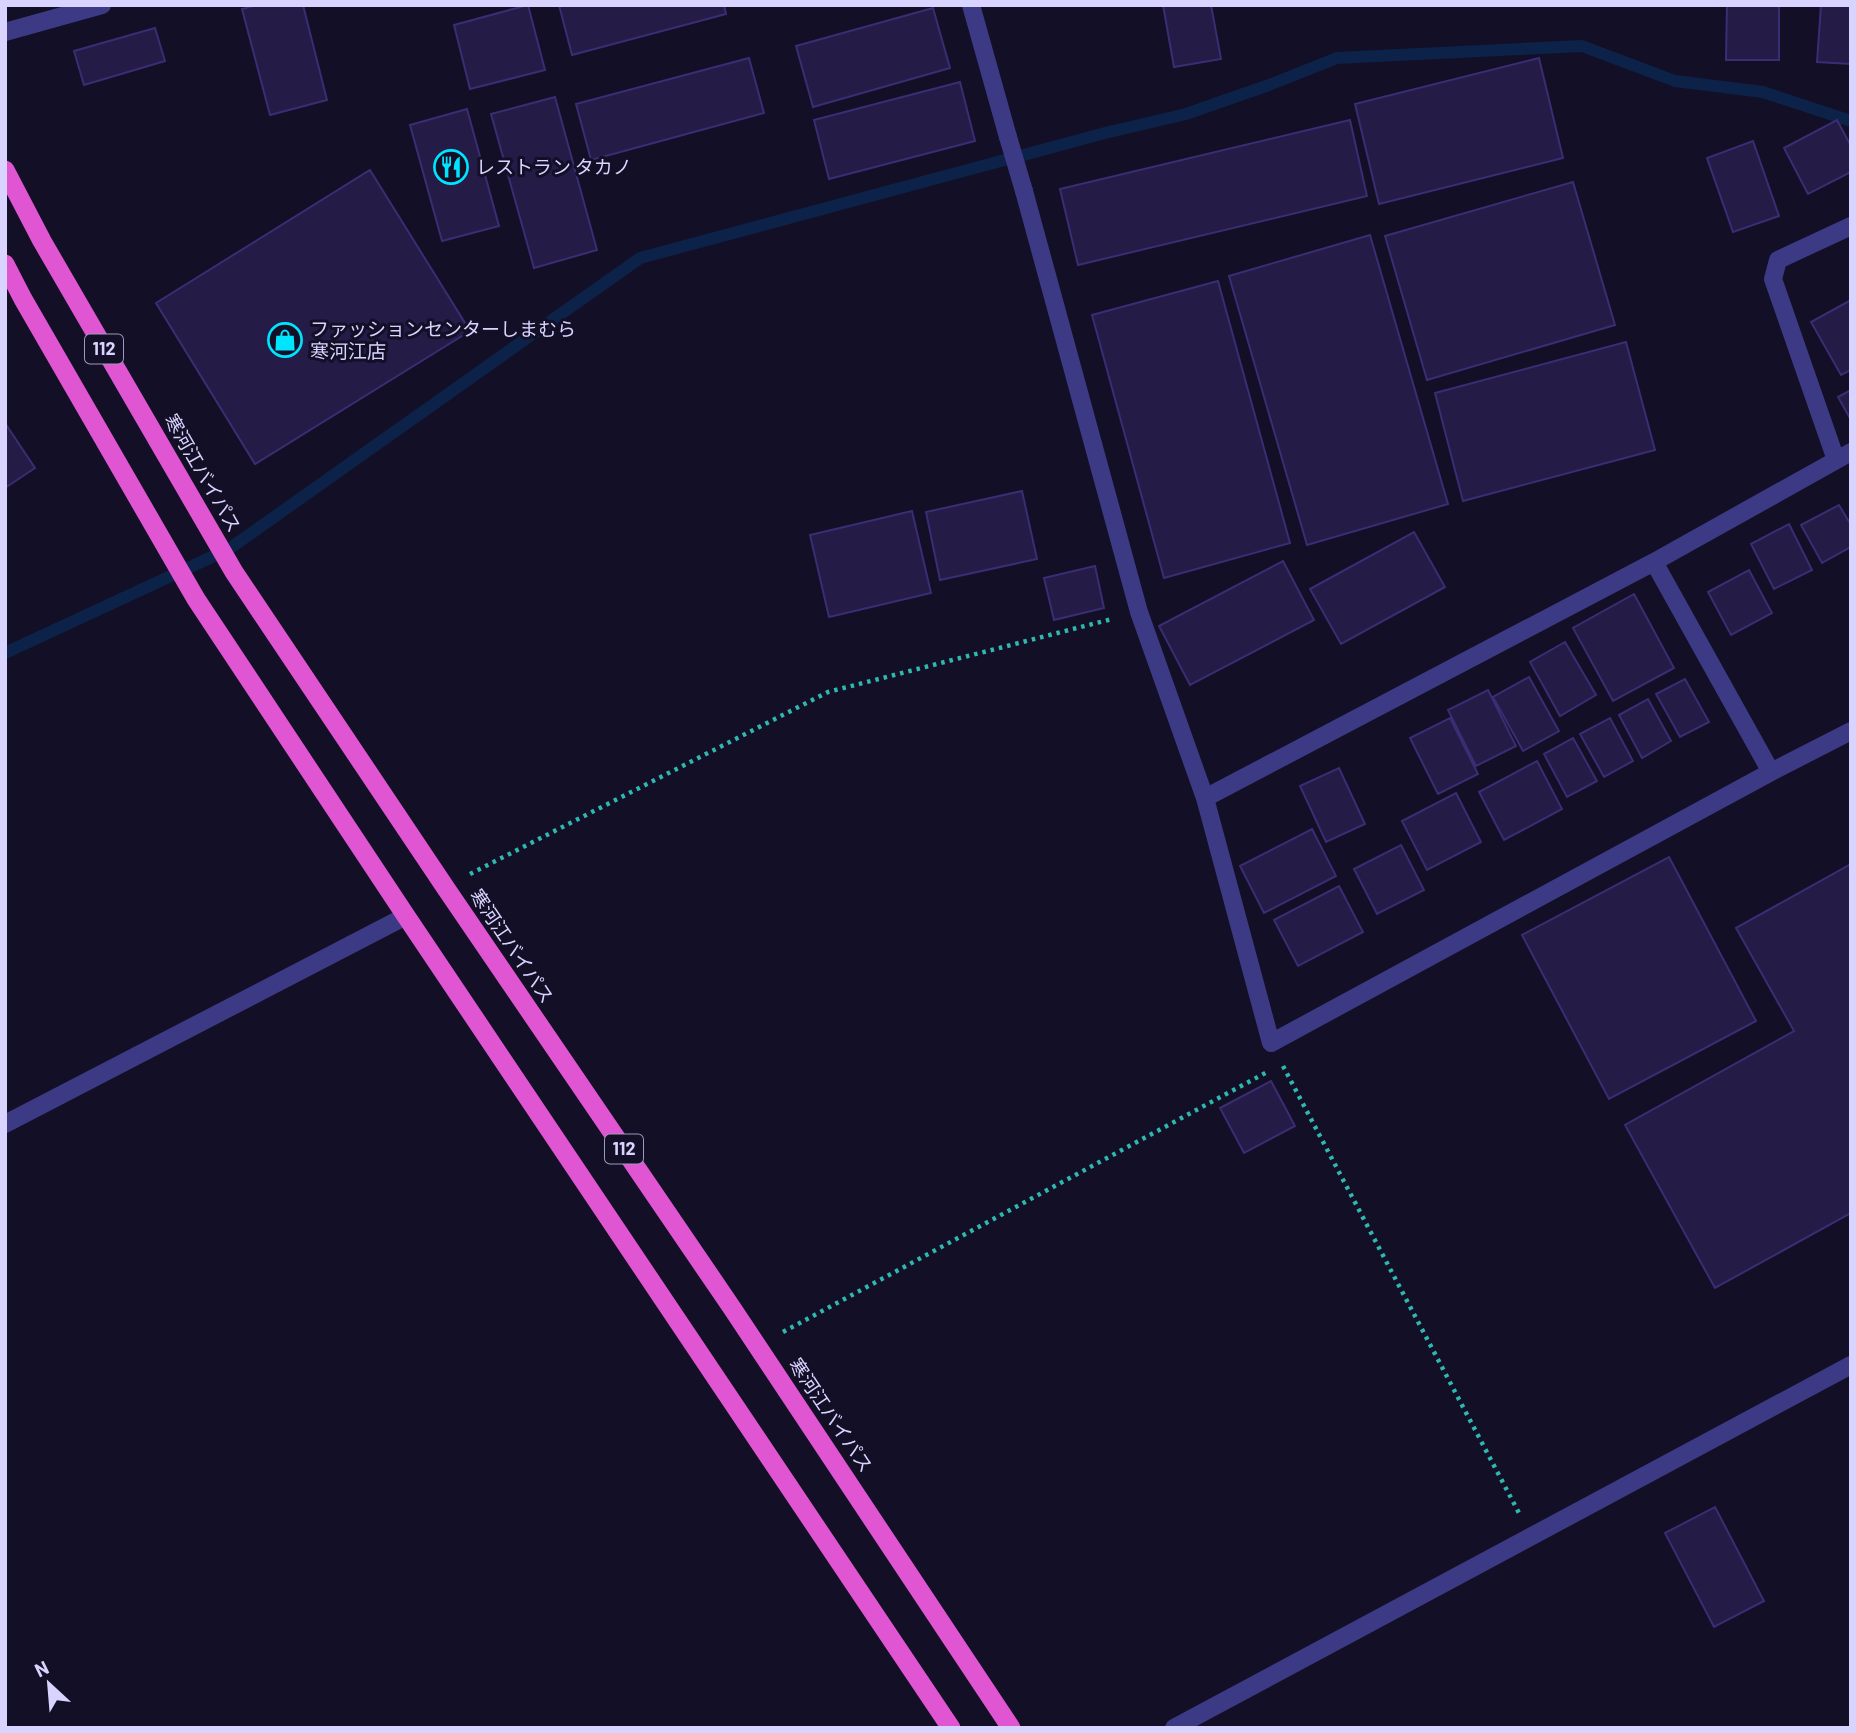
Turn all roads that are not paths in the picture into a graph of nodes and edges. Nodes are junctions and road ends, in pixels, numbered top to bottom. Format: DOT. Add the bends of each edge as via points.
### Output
graph roads {
  1 [pos="102,5"];
  2 [pos="971,5"];
  3 [pos="5,32"];
  4 [pos="5,170"];
  5 [pos="1851,226"];
  6 [pos="5,264"];
  7 [pos="1843,456"];
  8 [pos="1654,562"];
  9 [pos="1851,731"];
  10 [pos="1772,772"];
  11 [pos="1205,798"];
  12 [pos="406,916"];
  13 [pos="5,1124"];
  14 [pos="1851,1365"];
  15 [pos="951,1728"];
  16 [pos="1011,1728"];
  17 [pos="1174,1728"];
  1 -- 3 [label="street"];
  2 -- 11 [label="street" via="1139,612"];
  4 -- 16 [label="highway, 寒河江バイパス / 112" via="234,572"];
  5 -- 7 [label="street" via="1778,260 1773,279"];
  6 -- 12 [label="highway, 112" via="193,593"];
  7 -- 8 [label="street"];
  8 -- 10 [label="street"];
  8 -- 11 [label="street"];
  9 -- 10 [label="street"];
  10 -- 11 [label="street" via="1271,1044"];
  12 -- 13 [label="street"];
  12 -- 15 [label="highway, 112"];
  14 -- 17 [label="street"];
}
